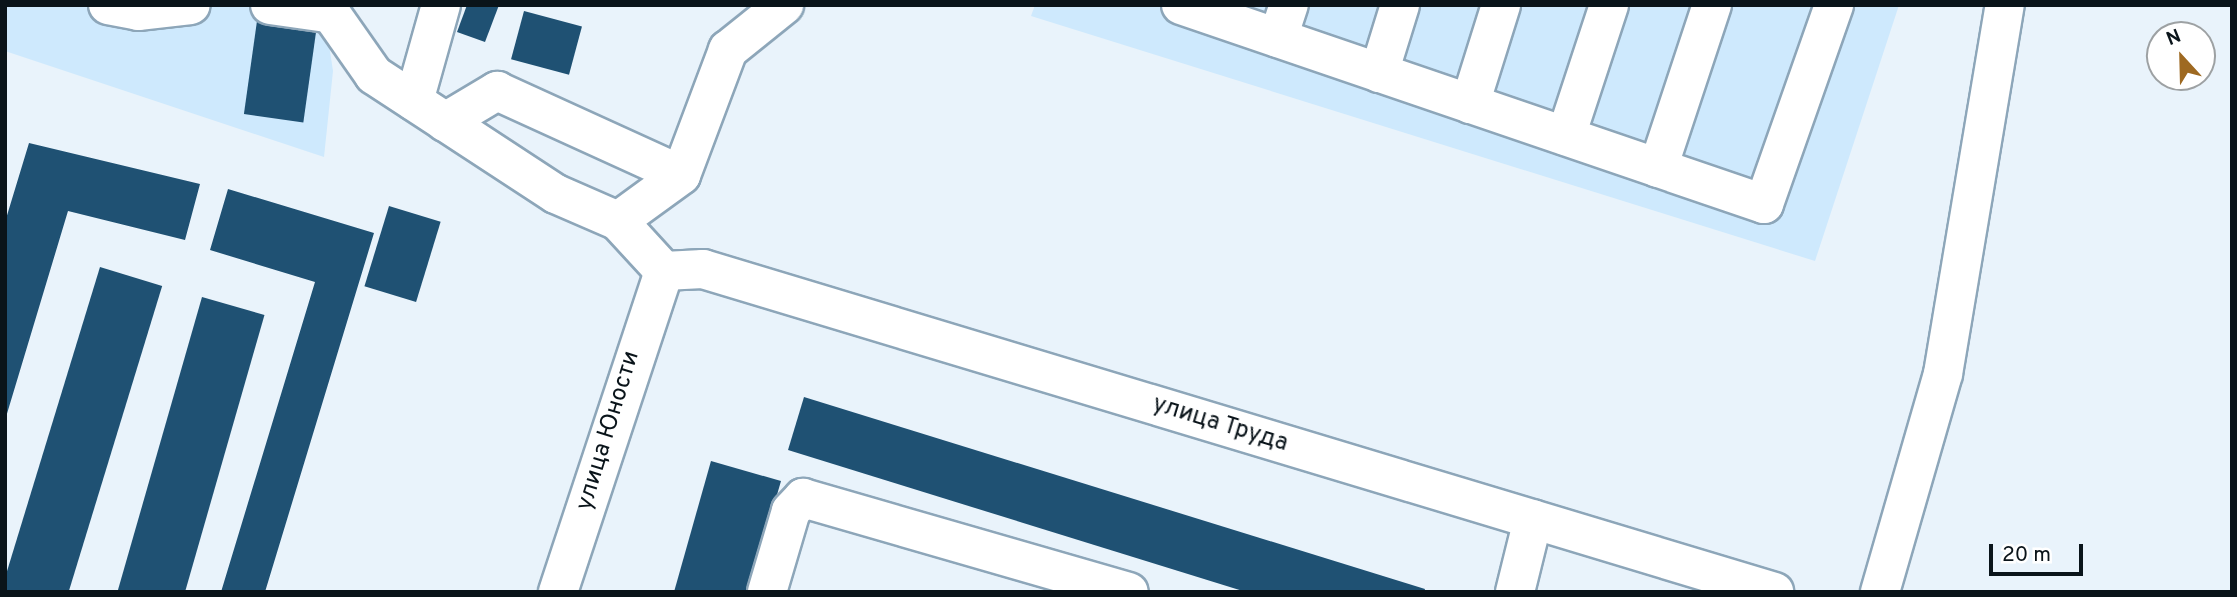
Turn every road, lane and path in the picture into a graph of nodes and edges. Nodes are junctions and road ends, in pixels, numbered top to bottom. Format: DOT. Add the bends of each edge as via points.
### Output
graph roads {
  1 [pos="108,5"];
  2 [pos="191,5"];
  3 [pos="270,5"];
  4 [pos="442,5"];
  5 [pos="1400,5"];
  6 [pos="1501,5"];
  7 [pos="1609,5"];
  8 [pos="1712,5"];
  9 [pos="1833,5"];
  10 [pos="2005,5"];
  11 [pos="1183,6"];
  12 [pos="780,7"];
  13 [pos="326,9"];
  14 [pos="1283,22"];
  15 [pos="1379,72"];
  16 [pos="414,101"];
  17 [pos="1470,104"];
  18 [pos="446,122"];
  19 [pos="1566,136"];
  20 [pos="1658,168"];
  21 [pos="681,175"];
  22 [pos="618,221"];
  23 [pos="664,271"];
  24 [pos="1533,519"];
  25 [pos="558,592"];
  26 [pos="767,592"];
  27 [pos="1129,592"];
  28 [pos="1515,592"];
  29 [pos="1774,592"];
  30 [pos="1880,592"];
  1 -- 2 [label="street" via="138,11"];
  3 -- 13 [label="street"];
  4 -- 16 [label="street"];
  5 -- 15 [label="street"];
  6 -- 17 [label="street"];
  7 -- 19 [label="street"];
  8 -- 20 [label="street"];
  9 -- 20 [label="street" via="1764,204"];
  10 -- 30 [label="street" via="1943,374"];
  11 -- 14 [label="street"];
  12 -- 21 [label="street" via="727,50"];
  13 -- 16 [label="street" via="373,75"];
  14 -- 15 [label="street"];
  15 -- 17 [label="street"];
  16 -- 18 [label="street"];
  17 -- 19 [label="street"];
  18 -- 21 [label="street" via="497,91"];
  18 -- 22 [label="street" via="556,194"];
  19 -- 20 [label="street"];
  21 -- 22 [label="street"];
  22 -- 23 [label="street"];
  23 -- 24 [label="street, улица Труда" via="703,270"];
  23 -- 25 [label="street, улица Юности"];
  24 -- 28 [label="street"];
  24 -- 29 [label="street, улица Труда"];
  26 -- 27 [label="street" via="791,511 803,498"];
}
